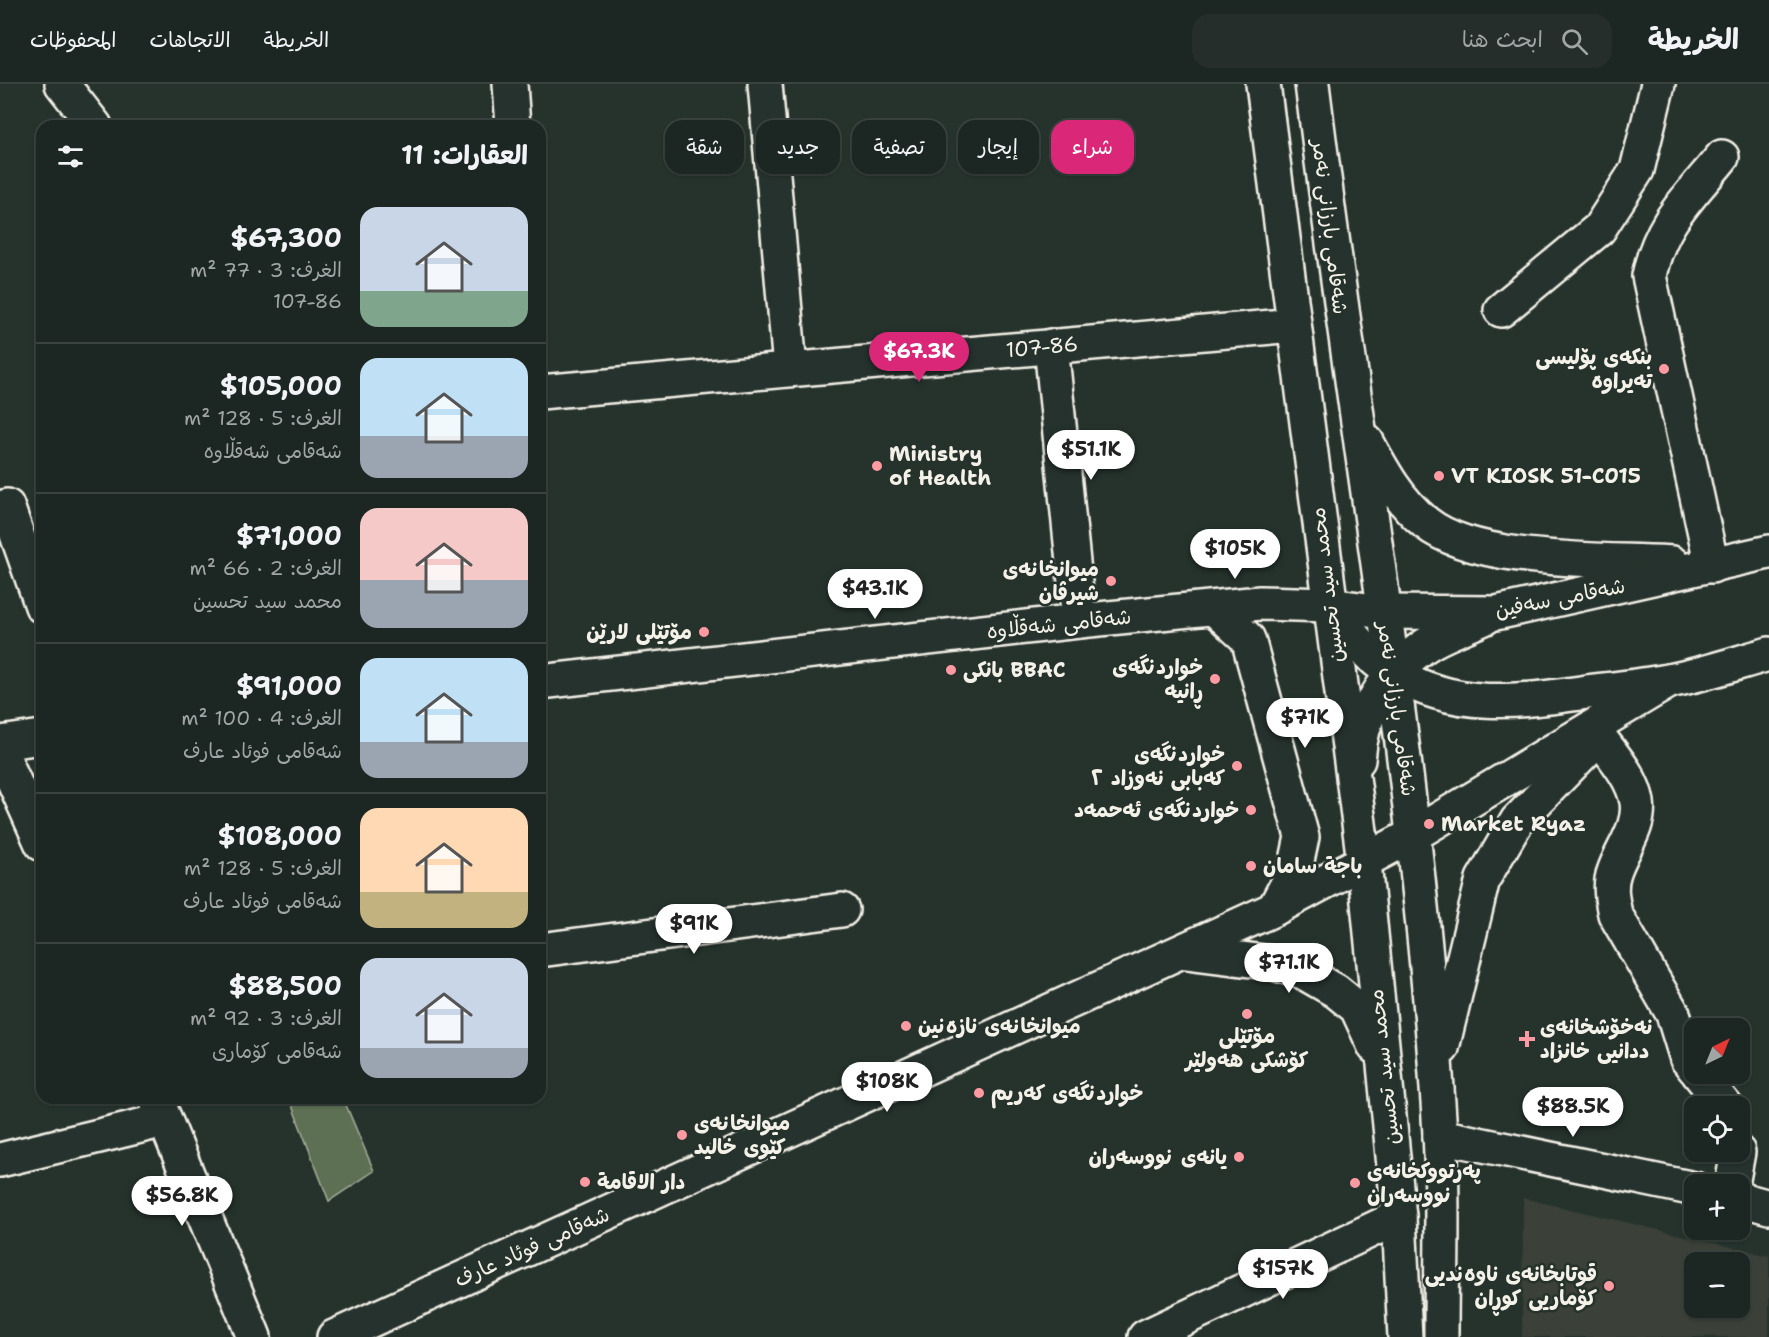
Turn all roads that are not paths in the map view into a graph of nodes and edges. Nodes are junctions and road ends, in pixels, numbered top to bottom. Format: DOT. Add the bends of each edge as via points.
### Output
graph roads {
  1 [pos="510,84"];
  2 [pos="765,84"];
  3 [pos="1263,84"];
  4 [pos="1312,84"];
  5 [pos="1658,84"];
  6 [pos="73,88"];
  7 [pos="92,120"];
  8 [pos="513,120"];
  9 [pos="1722,157"];
  10 [pos="1501,310"];
  11 [pos="1294,325"];
  12 [pos="1051,346"];
  13 [pos="790,368"];
  14 [pos="546,391"];
  15 [pos="1356,424"];
  16 [pos="7,506"];
  17 [pos="1769,552"];
  18 [pos="1712,566"];
  19 [pos="36,589"];
  20 [pos="1328,605"];
  21 [pos="1214,608"];
  22 [pos="1383,612"];
  23 [pos="1496,613"];
  24 [pos="1079,621"];
  25 [pos="1769,654"];
  26 [pos="1392,673"];
  27 [pos="546,681"];
  28 [pos="1669,681"];
  29 [pos="36,738"];
  30 [pos="1600,738"];
  31 [pos="0,743"];
  32 [pos="0,750"];
  33 [pos="1356,805"];
  34 [pos="36,831"];
  35 [pos="1413,835"];
  36 [pos="1364,862"];
  37 [pos="1274,909"];
  38 [pos="842,910"];
  39 [pos="546,949"];
  40 [pos="1181,952"];
  41 [pos="1684,1049"];
  42 [pos="1383,1064"];
  43 [pos="1435,1078"];
  44 [pos="1707,1084"];
  45 [pos="1717,1096"];
  46 [pos="160,1109"];
  47 [pos="1440,1136"];
  48 [pos="0,1160"];
  49 [pos="1684,1187"];
  50 [pos="1750,1202"];
  51 [pos="1769,1207"];
  52 [pos="1399,1216"];
  53 [pos="254,1337"];
  54 [pos="334,1337"];
  55 [pos="1145,1337"];
  56 [pos="1406,1337"];
  57 [pos="1442,1337"];
  1 -- 8 [label="main road"];
  2 -- 13 [label="main road"];
  3 -- 11 [label="main road, محمد سید تحسین"];
  4 -- 15 [label="main road, شەقامی بارزانی نەمر"];
  5 -- 10 [label="main road" via="1637,170 1599,229"];
  6 -- 7 [label="main road"];
  9 -- 18 [label="main road" via="1665,228 1654,251 1649,276"];
  11 -- 12 [label="main road, 107-86"];
  11 -- 20 [label="main road, محمد سید تحسین"];
  12 -- 13 [label="main road, 107-86"];
  12 -- 24 [label="main road"];
  13 -- 14 [label="main road, 107-86"];
  15 -- 18 [label="main road" via="1390,484 1407,505 1448,537 1508,554"];
  15 -- 22 [label="main road, شەقامی بارزانی نەمر"];
  16 -- 19 [label="main road"];
  17 -- 18 [label="main road, شەقامی سەفین"];
  18 -- 23 [label="main road, شەقامی سەفین"];
  20 -- 21 [label="main road, شەقامی شەقڵاوە" via="1260,603"];
  20 -- 22 [label="main road, شەقامی سەفین"];
  20 -- 26 [label="main road" via="1366,651"];
  20 -- 33 [label="main road, محمد سید تحسین"];
  21 -- 24 [label="main road, شەقامی شەقڵاوە"];
  21 -- 37 [label="main road" via="1248,639 1302,837 1295,870"];
  22 -- 23 [label="main road, شەقامی سەفین"];
  22 -- 26 [label="main road, شەقامی بارزانی نەمر"];
  23 -- 26 [label="main road" via="1424,646"];
  24 -- 27 [label="main road, شەقامی شەقڵاوە"];
  25 -- 28 [label="main road"];
  26 -- 28 [label="main road" via="1460,698 1494,702"];
  26 -- 33 [label="main road" via="1370,704 1359,743"];
  26 -- 35 [label="main road, شەقامی بارزانی نەمر"];
  28 -- 30 [label="main road"];
  28 -- 35 [label="main road"];
  29 -- 31 [label="main road"];
  30 -- 41 [label="main road" via="1624,770 1637,803 1633,830 1613,874 1611,895 1615,914 1673,1014"];
  30 -- 43 [label="main road" via="1516,821 1483,879"];
  32 -- 34 [label="main road"];
  33 -- 36 [label="main road, محمد سید تحسین"];
  35 -- 36 [label="main road, شەقامی فوئاد عارف"];
  35 -- 43 [label="main road, شەقامی بارزانی نەمر"];
  36 -- 37 [label="main road, شەقامی فوئاد عارف"];
  36 -- 42 [label="main road, محمد سید تحسین"];
  37 -- 40 [label="main road, شەقامی فوئاد عارف"];
  38 -- 39 [label="main road"];
  40 -- 42 [label="main road" via="1227,955 1303,972 1357,1008"];
  40 -- 54 [label="main road, شەقامی فوئاد عارف"];
  42 -- 52 [label="main road, محمد سید تحسین"];
  43 -- 47 [label="main road, شەقامی بارزانی نەمر"];
  44 -- 45 [label="main road"];
  46 -- 48 [label="main road"];
  46 -- 53 [label="main road"];
  47 -- 49 [label="main road"];
  47 -- 57 [label="main road, شەقامی بارزانی نەمر"];
  50 -- 51 [label="main road"];
  52 -- 55 [label="main road"];
  52 -- 56 [label="main road, محمد سید تحسین"];
}
